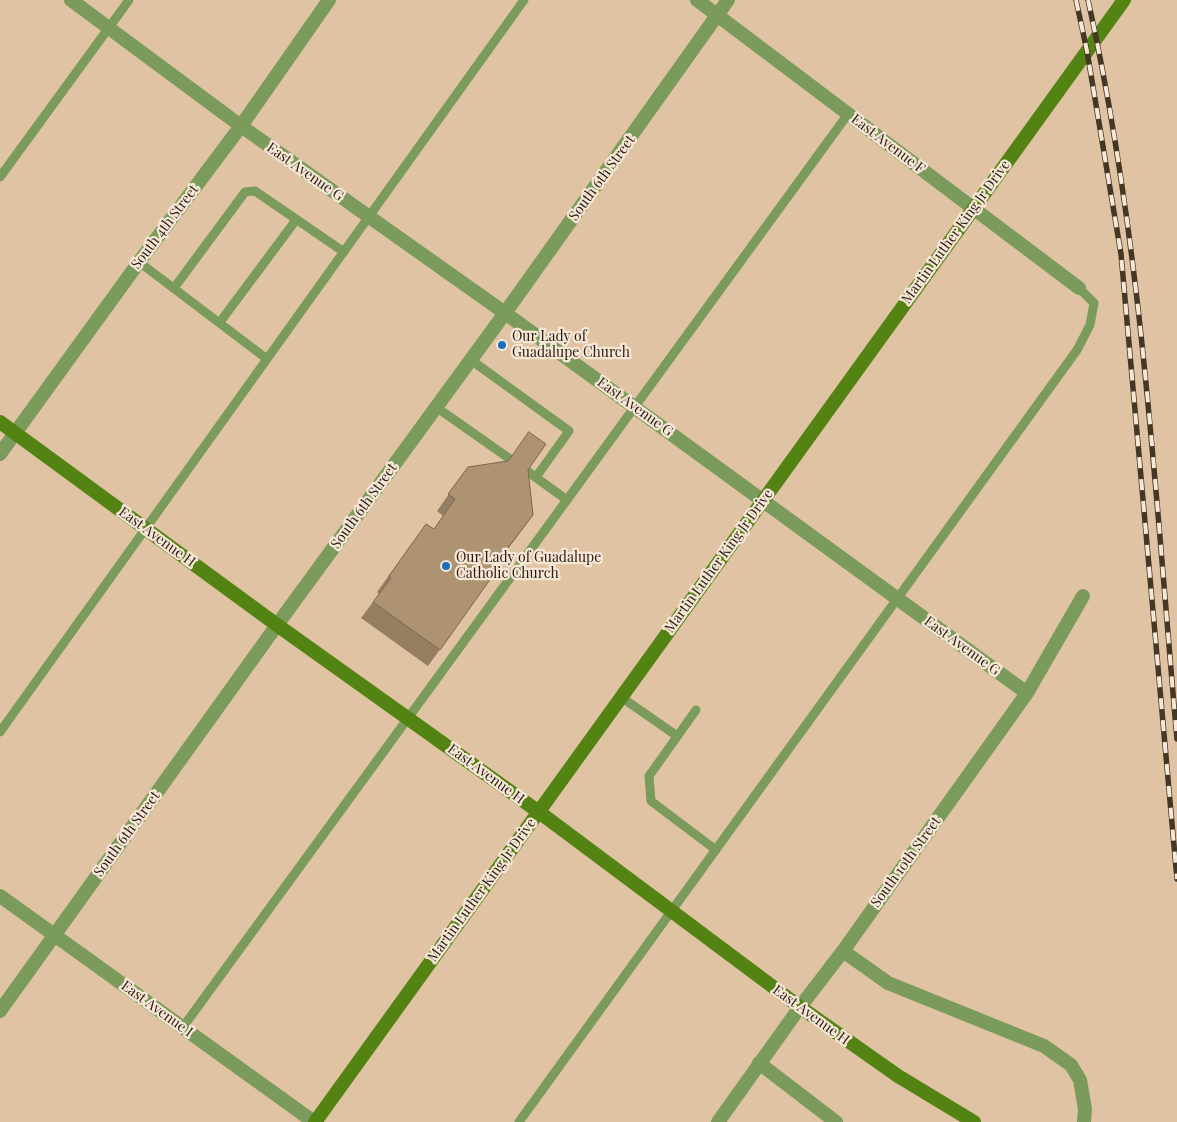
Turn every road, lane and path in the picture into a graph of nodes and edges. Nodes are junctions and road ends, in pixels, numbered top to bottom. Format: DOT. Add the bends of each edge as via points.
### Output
graph roads {
  1 [pos="71,0"];
  2 [pos="129,0"];
  3 [pos="329,0"];
  4 [pos="524,0"];
  5 [pos="697,0"];
  6 [pos="728,0"];
  7 [pos="1124,0"];
  8 [pos="718,16"];
  9 [pos="108,28"];
  10 [pos="848,114"];
  11 [pos="241,126"];
  12 [pos="0,177"];
  13 [pos="973,208"];
  14 [pos="369,217"];
  15 [pos="296,220"];
  16 [pos="344,252"];
  17 [pos="139,262"];
  18 [pos="174,288"];
  19 [pos="1080,288"];
  20 [pos="505,313"];
  21 [pos="220,322"];
  22 [pos="267,359"];
  23 [pos="471,360"];
  24 [pos="436,407"];
  25 [pos="634,407"];
  26 [pos="0,422"];
  27 [pos="15,433"];
  28 [pos="0,454"];
  29 [pos="510,459"];
  30 [pos="527,471"];
  31 [pos="536,477"];
  32 [pos="567,500"];
  33 [pos="763,500"];
  34 [pos="145,529"];
  35 [pos="1084,596"];
  36 [pos="897,598"];
  37 [pos="277,625"];
  38 [pos="1027,693"];
  39 [pos="621,697"];
  40 [pos="696,710"];
  41 [pos="408,718"];
  42 [pos="0,732"];
  43 [pos="677,736"];
  44 [pos="538,812"];
  45 [pos="716,850"];
  46 [pos="0,896"];
  47 [pos="671,911"];
  48 [pos="54,934"];
  49 [pos="842,951"];
  50 [pos="800,1007"];
  51 [pos="0,1011"];
  52 [pos="183,1027"];
  53 [pos="759,1063"];
  54 [pos="315,1122"];
  55 [pos="519,1122"];
  56 [pos="718,1122"];
  57 [pos="836,1122"];
  58 [pos="974,1122"];
  59 [pos="1084,1122"];
  1 -- 9 [label="street, East Avenue G"];
  2 -- 9 [label="lane"];
  3 -- 11 [label="street, South 4th Street"];
  4 -- 14 [label="lane"];
  5 -- 8 [label="street, East Avenue F"];
  6 -- 8 [label="street, South 6th Street"];
  7 -- 13 [label="main road, Martin Luther King Jr Drive"];
  8 -- 10 [label="street, East Avenue F"];
  8 -- 20 [label="street, South 6th Street"];
  9 -- 11 [label="street, East Avenue G"];
  9 -- 12 [label="lane"];
  10 -- 13 [label="street, East Avenue F"];
  10 -- 25 [label="lane"];
  11 -- 14 [label="street, East Avenue G"];
  11 -- 17 [label="street, South 4th Street"];
  13 -- 19 [label="street, East Avenue F"];
  13 -- 33 [label="main road, Martin Luther King Jr Drive"];
  14 -- 16 [label="lane"];
  14 -- 20 [label="street, East Avenue G"];
  15 -- 16 [label="lane"];
  15 -- 18 [label="lane" via="255,191 245,192"];
  15 -- 21 [label="lane"];
  16 -- 22 [label="lane"];
  17 -- 18 [label="lane"];
  17 -- 27 [label="street, South 4th Street"];
  18 -- 21 [label="lane"];
  19 -- 36 [label="lane" via="1094,303 1090,325 1077,350"];
  20 -- 23 [label="street, South 6th Street"];
  20 -- 25 [label="street, East Avenue G"];
  21 -- 22 [label="lane"];
  22 -- 34 [label="lane"];
  23 -- 24 [label="street, South 6th Street"];
  23 -- 31 [label="lane" via="570,431"];
  24 -- 29 [label="lane"];
  24 -- 37 [label="street, South 6th Street"];
  25 -- 32 [label="lane"];
  25 -- 33 [label="street, East Avenue G"];
  26 -- 27 [label="main road, East Avenue H"];
  27 -- 28 [label="street, South 4th Street"];
  27 -- 34 [label="main road, East Avenue H"];
  30 -- 31 [label="lane"];
  31 -- 32 [label="lane"];
  32 -- 41 [label="lane"];
  33 -- 36 [label="street, East Avenue G"];
  33 -- 39 [label="main road, Martin Luther King Jr Drive"];
  34 -- 37 [label="main road, East Avenue H"];
  34 -- 42 [label="lane"];
  35 -- 38 [label="street, South 10th Street"];
  36 -- 38 [label="street, East Avenue G"];
  36 -- 45 [label="lane"];
  37 -- 41 [label="main road, East Avenue H"];
  37 -- 48 [label="street, South 6th Street"];
  38 -- 49 [label="street, South 10th Street"];
  39 -- 43 [label="lane"];
  39 -- 44 [label="main road, Martin Luther King Jr Drive"];
  40 -- 43 [label="lane"];
  41 -- 44 [label="main road, East Avenue H"];
  41 -- 52 [label="lane"];
  43 -- 45 [label="lane" via="649,776 651,802"];
  44 -- 47 [label="main road, East Avenue H"];
  44 -- 54 [label="main road, Martin Luther King Jr Drive"];
  45 -- 47 [label="lane"];
  46 -- 48 [label="street, East Avenue I"];
  47 -- 50 [label="main road, East Avenue H"];
  47 -- 55 [label="lane"];
  48 -- 51 [label="street, South 6th Street"];
  48 -- 52 [label="street, East Avenue I"];
  49 -- 50 [label="street, South 10th Street"];
  49 -- 59 [label="street" via="888,983 1044,1046 1071,1066 1080,1080"];
  50 -- 53 [label="street, South 10th Street"];
  50 -- 58 [label="main road, East Avenue H" via="898,1076"];
  52 -- 54 [label="street, East Avenue I"];
  53 -- 56 [label="street, South 10th Street"];
  53 -- 57 [label="street"];
}
